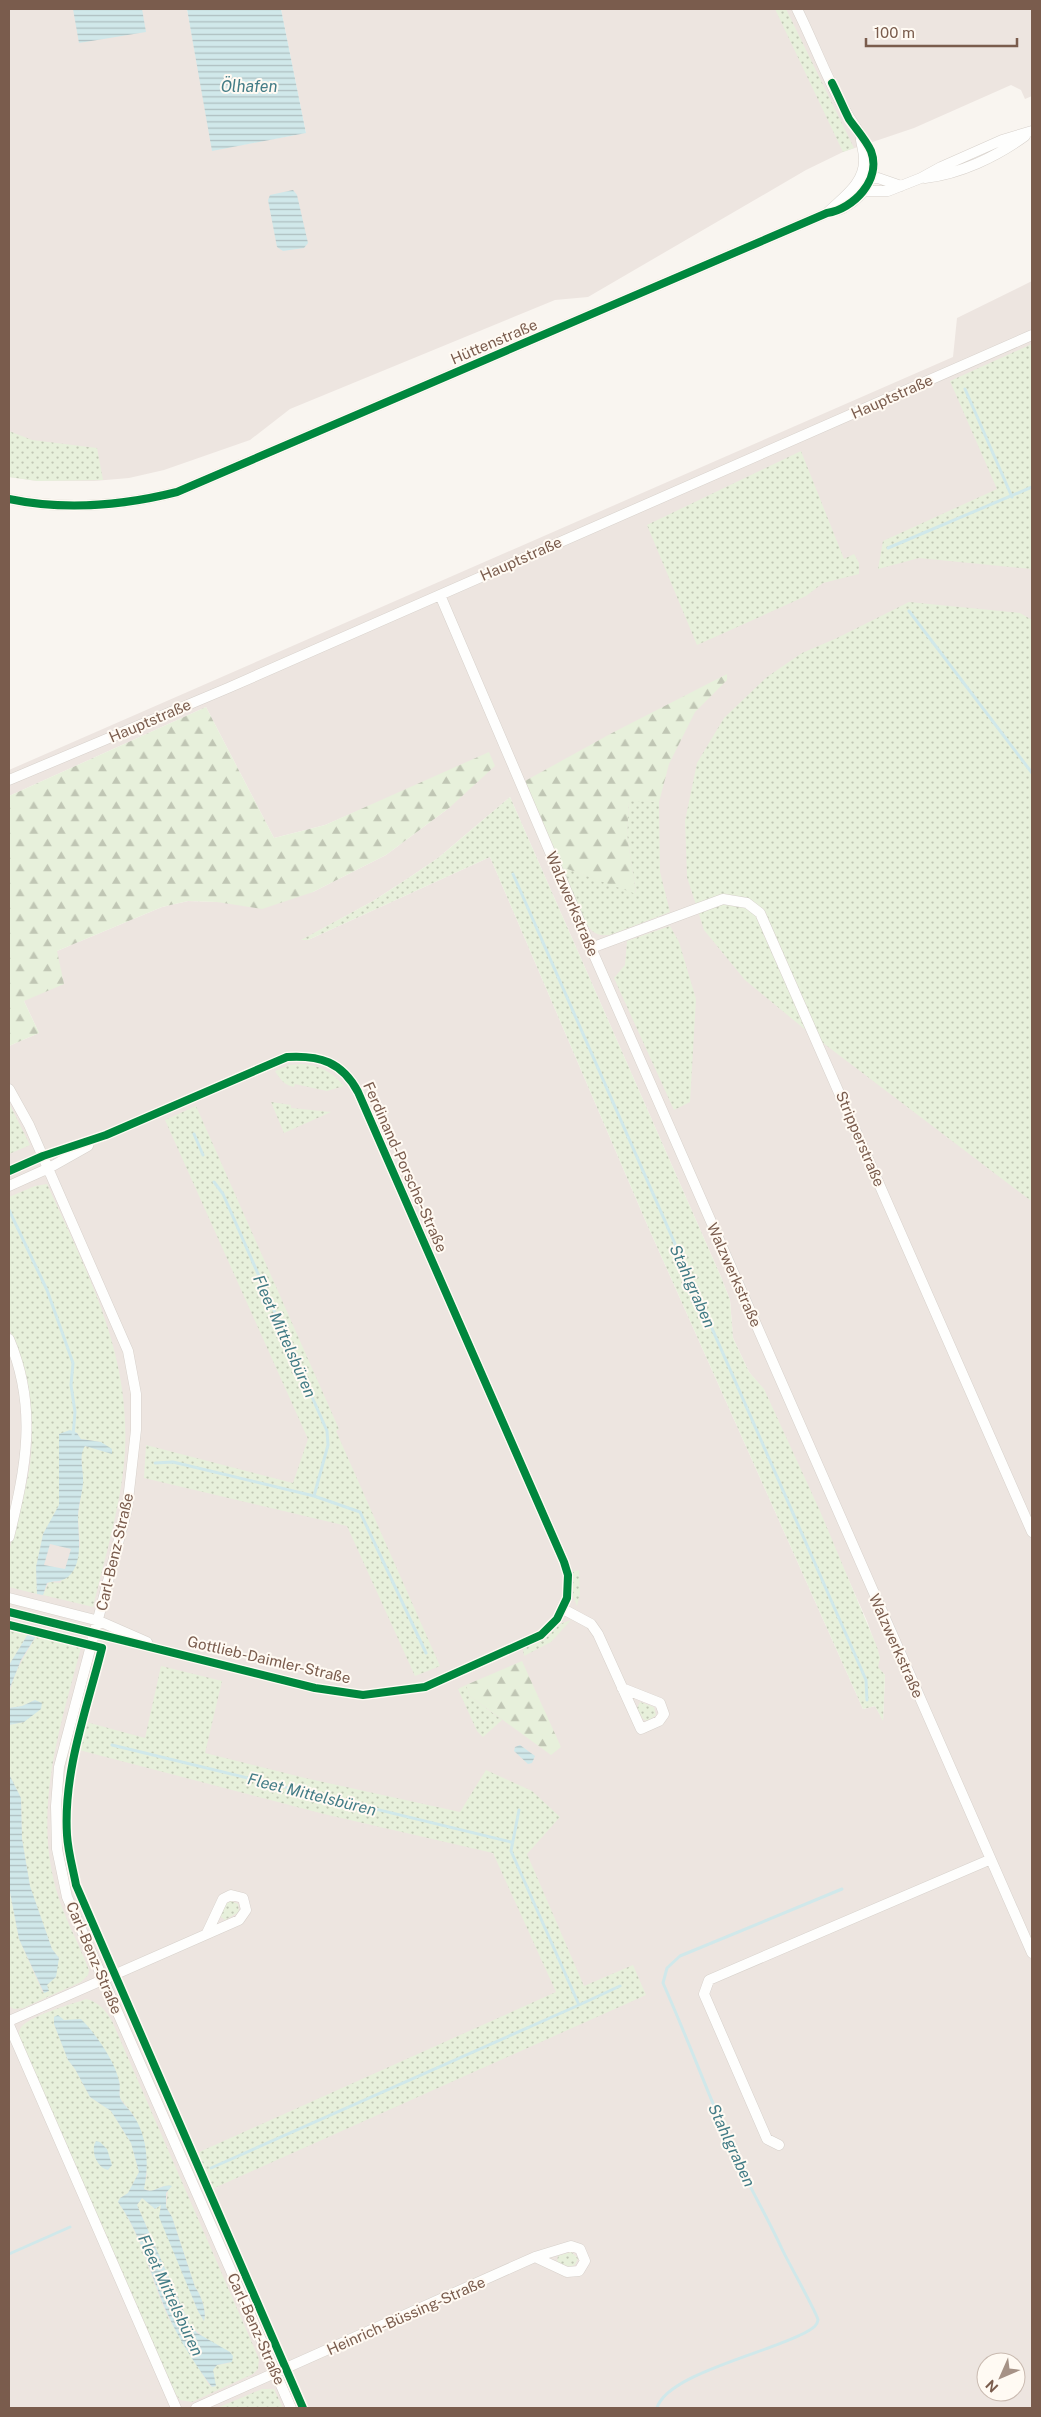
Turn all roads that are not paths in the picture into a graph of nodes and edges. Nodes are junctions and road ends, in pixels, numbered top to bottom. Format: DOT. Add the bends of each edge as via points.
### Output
graph roads {
  1 [pos="796,9"];
  2 [pos="1032,131"];
  3 [pos="861,136"];
  4 [pos="870,177"];
  5 [pos="858,180"];
  6 [pos="901,186"];
  7 [pos="863,191"];
  8 [pos="827,213"];
  9 [pos="1032,335"];
  10 [pos="9,498"];
  11 [pos="440,595"];
  12 [pos="9,780"];
  13 [pos="591,948"];
  14 [pos="9,1089"];
  15 [pos="106,1135"];
  16 [pos="43,1156"];
  17 [pos="49,1168"];
  18 [pos="9,1171"];
  19 [pos="9,1186"];
  20 [pos="9,1339"];
  21 [pos="1032,1532"];
  22 [pos="9,1537"];
  23 [pos="9,1598"];
  24 [pos="563,1609"];
  25 [pos="9,1612"];
  26 [pos="99,1621"];
  27 [pos="94,1634"];
  28 [pos="163,1650"];
  29 [pos="622,1688"];
  30 [pos="989,1860"];
  31 [pos="207,1933"];
  32 [pos="1032,1954"];
  33 [pos="103,1981"];
  34 [pos="9,2023"];
  35 [pos="779,2144"];
  36 [pos="535,2257"];
  37 [pos="276,2374"];
  38 [pos="176,2408"];
  39 [pos="196,2408"];
  40 [pos="291,2408"];
  1 -- 3 [label="street, Hüttenstraße"];
  2 -- 6 [label="street" via="1007,149 946,176 921,178"];
  3 -- 4 [label="street, Hüttenstraße" via="872,156"];
  3 -- 5 [label="street, Hüttenstraße" via="864,160"];
  4 -- 5 [label="street"];
  4 -- 6 [label="street"];
  4 -- 7 [label="street, Hüttenstraße"];
  5 -- 8 [label="street, Hüttenstraße"];
  6 -- 7 [label="street" via="888,191"];
  7 -- 8 [label="street, Hüttenstraße" via="839,212"];
  8 -- 10 [label="street, Hüttenstraße" via="185,489 100,506 68,506"];
  9 -- 11 [label="street, Hauptstraße"];
  11 -- 12 [label="street, Hauptstraße"];
  11 -- 13 [label="street, Walzwerkstraße"];
  13 -- 21 [label="street, Stripperstraße" via="723,899 747,903 760,913"];
  13 -- 30 [label="street, Walzwerkstraße"];
  14 -- 16 [label="street, Carl-Benz-Straße"];
  15 -- 16 [label="street, Ferdinand-Porsche-Straße"];
  15 -- 17 [label="street, Ferdinand-Porsche-Straße"];
  15 -- 24 [label="street, Ferdinand-Porsche-Straße" via="287,1057 309,1055 321,1058 346,1074 358,1092 564,1562 568,1587"];
  16 -- 17 [label="street, Carl-Benz-Straße"];
  16 -- 18 [label="street, Ferdinand-Porsche-Straße"];
  17 -- 19 [label="street, Ferdinand-Porsche-Straße"];
  17 -- 26 [label="street, Carl-Benz-Straße" via="128,1351 136,1394 136,1430 128,1501"];
  20 -- 22 [label="street" via="23,1386 27,1418 26,1460"];
  23 -- 26 [label="street, Gottlieb-Daimler-Straße"];
  24 -- 28 [label="street, Gottlieb-Daimler-Straße" via="552,1626 541,1635 430,1684 363,1695 315,1688"];
  24 -- 29 [label="street" via="591,1624"];
  25 -- 27 [label="street, Gottlieb-Daimler-Straße"];
  26 -- 27 [label="street, Carl-Benz-Straße"];
  26 -- 28 [label="street, Gottlieb-Daimler-Straße"];
  27 -- 28 [label="street, Gottlieb-Daimler-Straße"];
  27 -- 33 [label="street, Carl-Benz-Straße" via="59,1767 57,1849 67,1897"];
  29 -- 29 [label="street" via="641,1729 659,1721 664,1714 660,1703"];
  30 -- 32 [label="street, Walzwerkstraße"];
  30 -- 35 [label="street" via="709,1980 704,1994 767,2139"];
  31 -- 33 [label="street"];
  33 -- 34 [label="street"];
  33 -- 37 [label="street, Carl-Benz-Straße"];
  34 -- 38 [label="street"];
  36 -- 37 [label="street, Heinrich-Büssing-Straße"];
  37 -- 39 [label="street, Heinrich-Büssing-Straße"];
  37 -- 40 [label="street, Carl-Benz-Straße"];
}
